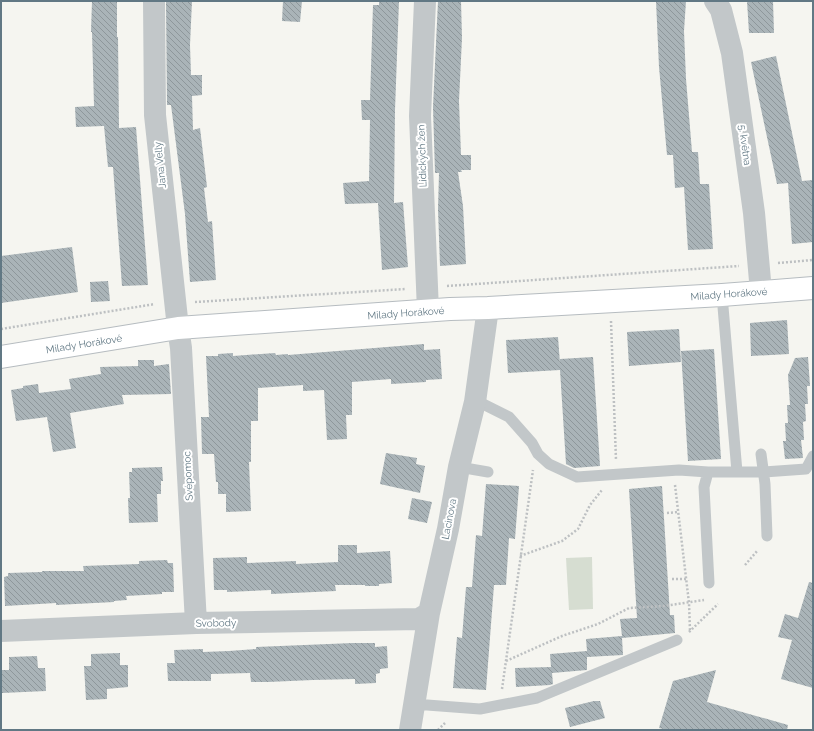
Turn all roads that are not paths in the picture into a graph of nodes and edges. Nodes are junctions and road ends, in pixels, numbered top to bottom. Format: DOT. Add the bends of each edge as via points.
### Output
graph roads {
  1 [pos="154,1"];
  2 [pos="425,1"];
  3 [pos="715,1"];
  4 [pos="813,288"];
  5 [pos="761,292"];
  6 [pos="722,295"];
  7 [pos="488,308"];
  8 [pos="428,311"];
  9 [pos="178,328"];
  10 [pos="1,357"];
  11 [pos="475,402"];
  12 [pos="761,454"];
  13 [pos="813,456"];
  14 [pos="459,467"];
  15 [pos="488,472"];
  16 [pos="708,472"];
  17 [pos="737,472"];
  18 [pos="764,472"];
  19 [pos="767,536"];
  20 [pos="710,583"];
  21 [pos="429,613"];
  22 [pos="196,623"];
  23 [pos="1,631"];
  24 [pos="677,640"];
  25 [pos="414,705"];
  26 [pos="410,730"];
  1 -- 9 [label="street, Jana Velly" via="155,115"];
  2 -- 8 [label="street, Lidických žen" via="420,116"];
  3 -- 5 [label="street, 5. května" via="721,10 732,53 754,213"];
  4 -- 5 [label="main road, Milady Horákové"];
  5 -- 6 [label="main road, Milady Horákové"];
  6 -- 7 [label="main road, Milady Horákové"];
  6 -- 17 [label="lane"];
  7 -- 8 [label="main road, Milady Horákové"];
  7 -- 11 [label="street, Lacinova"];
  8 -- 9 [label="main road, Milady Horákové"];
  9 -- 10 [label="main road, Milady Horákové"];
  9 -- 22 [label="street, Svépomoc"];
  11 -- 14 [label="street, Lacinova"];
  11 -- 16 [label="lane" via="509,417 549,464 576,477 673,471"];
  12 -- 18 [label="lane"];
  13 -- 18 [label="lane" via="806,469"];
  14 -- 15 [label="lane"];
  14 -- 21 [label="street, Lacinova"];
  16 -- 17 [label="lane"];
  16 -- 20 [label="lane" via="704,487"];
  17 -- 18 [label="lane"];
  18 -- 19 [label="lane"];
  21 -- 22 [label="street, Svobody" via="419,619"];
  21 -- 25 [label="street, Lacinova"];
  22 -- 23 [label="street, Svobody"];
  24 -- 25 [label="lane" via="538,698 480,709"];
  25 -- 26 [label="street, Lacinova"];
}
